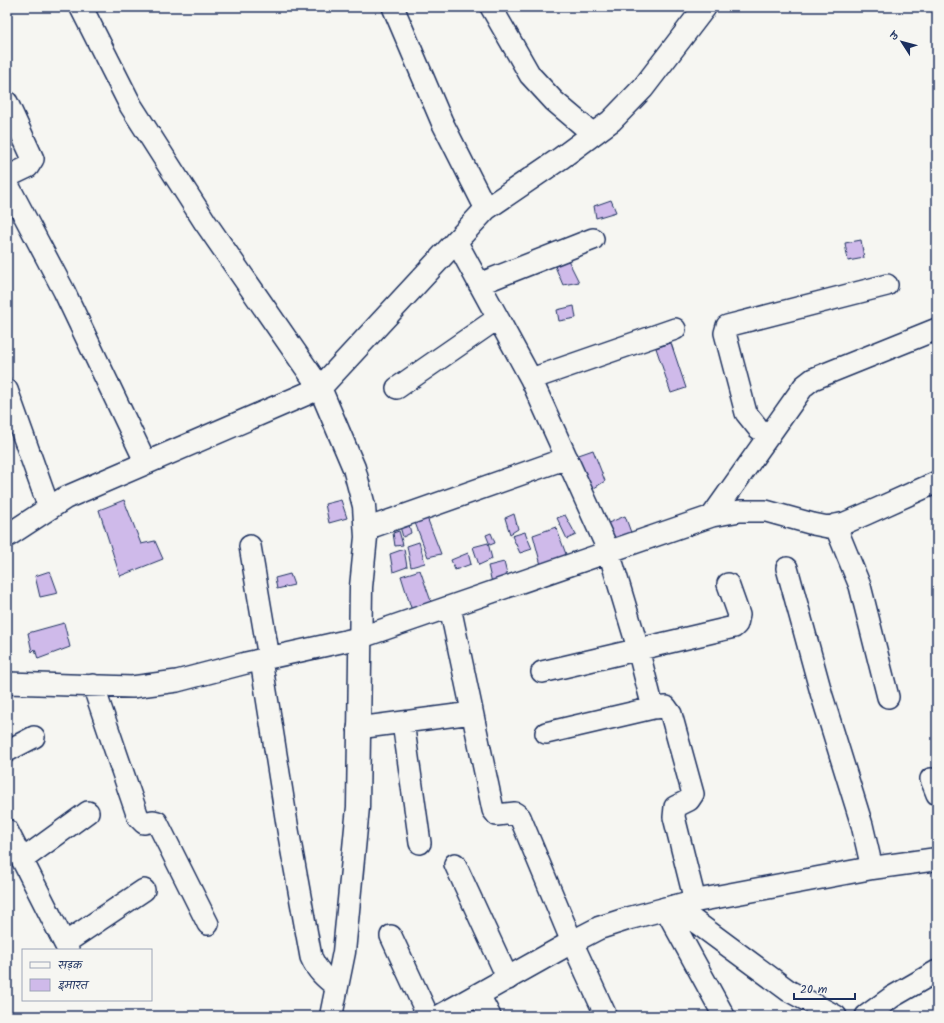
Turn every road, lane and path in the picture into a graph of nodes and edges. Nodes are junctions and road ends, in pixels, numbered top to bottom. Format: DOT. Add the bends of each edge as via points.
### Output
graph roads {
  1 [pos="81,7"];
  2 [pos="393,7"];
  3 [pos="491,7"];
  4 [pos="705,7"];
  5 [pos="7,102"];
  6 [pos="593,134"];
  7 [pos="7,177"];
  8 [pos="7,183"];
  9 [pos="486,209"];
  10 [pos="593,239"];
  11 [pos="456,242"];
  12 [pos="479,284"];
  13 [pos="886,285"];
  14 [pos="498,318"];
  15 [pos="675,329"];
  16 [pos="937,329"];
  17 [pos="531,379"];
  18 [pos="320,388"];
  19 [pos="397,388"];
  20 [pos="7,390"];
  21 [pos="769,436"];
  22 [pos="567,458"];
  23 [pos="146,463"];
  24 [pos="937,482"];
  25 [pos="49,508"];
  26 [pos="712,516"];
  27 [pos="836,525"];
  28 [pos="366,529"];
  29 [pos="7,536"];
  30 [pos="250,546"];
  31 [pos="609,552"];
  32 [pos="787,568"];
  33 [pos="728,584"];
  34 [pos="450,607"];
  35 [pos="359,638"];
  36 [pos="639,650"];
  37 [pos="265,659"];
  38 [pos="542,672"];
  39 [pos="7,683"];
  40 [pos="93,685"];
  41 [pos="888,697"];
  42 [pos="653,708"];
  43 [pos="472,713"];
  44 [pos="403,722"];
  45 [pos="358,728"];
  46 [pos="546,734"];
  47 [pos="34,737"];
  48 [pos="7,751"];
  49 [pos="88,812"];
  50 [pos="7,830"];
  51 [pos="420,843"];
  52 [pos="937,859"];
  53 [pos="22,860"];
  54 [pos="455,864"];
  55 [pos="872,868"];
  56 [pos="144,890"];
  57 [pos="696,901"];
  58 [pos="670,907"];
  59 [pos="208,924"];
  60 [pos="391,936"];
  61 [pos="572,942"];
  62 [pos="66,947"];
  63 [pos="937,971"];
  64 [pos="508,979"];
  65 [pos="337,987"];
  66 [pos="479,995"];
  67 [pos="331,1016"];
  68 [pos="428,1016"];
  69 [pos="440,1016"];
  70 [pos="490,1016"];
  71 [pos="606,1016"];
  72 [pos="724,1016"];
  73 [pos="836,1016"];
  74 [pos="866,1016"];
  1 -- 18 [label="street" via="131,106 205,222"];
  2 -- 9 [label="street" via="442,122"];
  3 -- 6 [label="street" via="530,75 554,101"];
  4 -- 6 [label="street" via="643,88 611,121"];
  5 -- 7 [label="street" via="33,159 28,167"];
  6 -- 9 [label="street"];
  8 -- 23 [label="street" via="64,290"];
  9 -- 11 [label="street"];
  10 -- 12 [label="street"];
  11 -- 12 [label="street"];
  11 -- 18 [label="street"];
  12 -- 14 [label="street"];
  13 -- 21 [label="street" via="727,326 725,333 746,413 758,428"];
  14 -- 17 [label="street"];
  14 -- 19 [label="street"];
  15 -- 17 [label="street"];
  16 -- 21 [label="street" via="813,379 804,386"];
  17 -- 22 [label="street"];
  18 -- 23 [label="street"];
  18 -- 28 [label="street" via="354,468 364,506"];
  20 -- 25 [label="street"];
  21 -- 26 [label="street"];
  22 -- 28 [label="street"];
  22 -- 31 [label="street"];
  23 -- 25 [label="street" via="64,498"];
  24 -- 27 [label="street"];
  25 -- 29 [label="street"];
  26 -- 27 [label="street" via="740,511 766,511 813,524 828,527"];
  26 -- 31 [label="street"];
  27 -- 41 [label="street" via="862,593"];
  28 -- 35 [label="street"];
  30 -- 37 [label="street"];
  31 -- 34 [label="street"];
  31 -- 36 [label="street"];
  32 -- 55 [label="street" via="822,696 854,795"];
  33 -- 36 [label="street" via="739,615 737,624"];
  34 -- 35 [label="street"];
  34 -- 43 [label="street"];
  35 -- 37 [label="street"];
  35 -- 45 [label="street"];
  36 -- 38 [label="street"];
  36 -- 42 [label="street"];
  37 -- 40 [label="street" via="178,681 132,687"];
  37 -- 65 [label="street" via="288,830 311,958 317,970"];
  39 -- 40 [label="street"];
  40 -- 59 [label="street" via="138,817 144,823 157,822"];
  42 -- 46 [label="street"];
  42 -- 57 [label="street" via="663,706 670,710 693,794 690,800 675,807 674,817"];
  43 -- 44 [label="street"];
  43 -- 61 [label="street" via="493,810 497,815 515,813 520,817"];
  44 -- 45 [label="street"];
  44 -- 51 [label="street"];
  45 -- 65 [label="street" via="358,807 344,952"];
  47 -- 48 [label="street"];
  49 -- 53 [label="street"];
  50 -- 53 [label="street"];
  52 -- 55 [label="street"];
  53 -- 62 [label="street"];
  54 -- 64 [label="street"];
  55 -- 57 [label="street"];
  56 -- 62 [label="street"];
  57 -- 58 [label="street"];
  58 -- 61 [label="street" via="599,928"];
  58 -- 72 [label="street"];
  58 -- 73 [label="street" via="789,991"];
  60 -- 68 [label="street"];
  61 -- 64 [label="street"];
  61 -- 71 [label="street"];
  63 -- 74 [label="street" via="892,997"];
  64 -- 66 [label="street"];
  65 -- 67 [label="street"];
  66 -- 69 [label="street"];
  66 -- 70 [label="street"];
}
